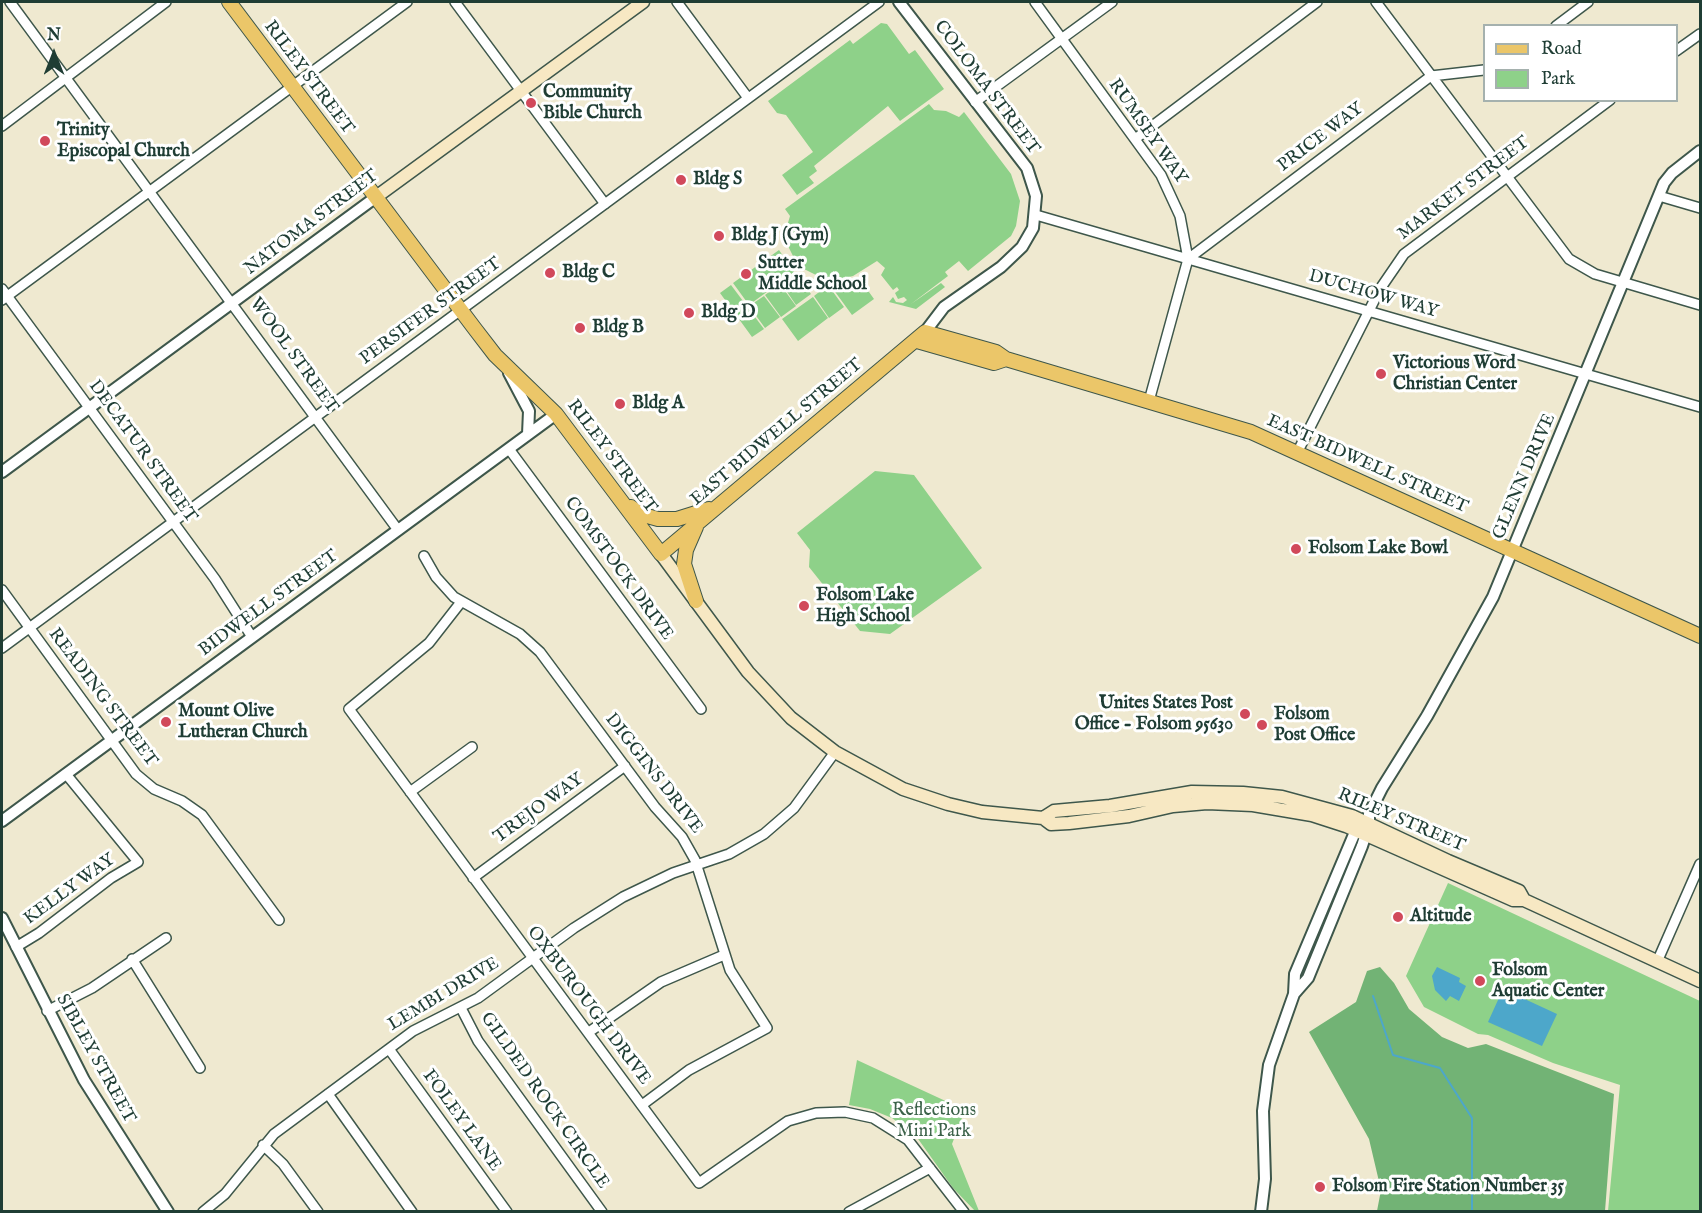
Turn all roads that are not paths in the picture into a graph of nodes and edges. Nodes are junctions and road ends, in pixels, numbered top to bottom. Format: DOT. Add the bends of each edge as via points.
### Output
graph roads {
  1 [pos="10,2"];
  2 [pos="166,2"];
  3 [pos="229,2"];
  4 [pos="407,2"];
  5 [pos="455,2"];
  6 [pos="643,2"];
  7 [pos="677,2"];
  8 [pos="879,2"];
  9 [pos="899,2"];
  10 [pos="1035,2"];
  11 [pos="1112,2"];
  12 [pos="1317,2"];
  13 [pos="1376,2"];
  14 [pos="1588,2"];
  15 [pos="1559,24"];
  16 [pos="1701,33"];
  17 [pos="1062,38"];
  18 [pos="1678,50"];
  19 [pos="1483,70"];
  20 [pos="1431,76"];
  21 [pos="67,77"];
  22 [pos="293,87"];
  23 [pos="521,91"];
  24 [pos="748,98"];
  25 [pos="975,102"];
  26 [pos="1607,102"];
  27 [pos="2,126"];
  28 [pos="1135,139"];
  29 [pos="1701,151"];
  30 [pos="1506,177"];
  31 [pos="150,190"];
  32 [pos="1659,196"];
  33 [pos="376,197"];
  34 [pos="604,204"];
  35 [pos="1701,208"];
  36 [pos="1036,214"];
  37 [pos="1188,259"];
  38 [pos="1623,283"];
  39 [pos="3,295"];
  40 [pos="234,303"];
  41 [pos="1701,305"];
  42 [pos="459,309"];
  43 [pos="1369,311"];
  44 [pos="921,336"];
  45 [pos="505,364"];
  46 [pos="1586,373"];
  47 [pos="1149,401"];
  48 [pos="1701,407"];
  49 [pos="90,409"];
  50 [pos="556,414"];
  51 [pos="317,416"];
  52 [pos="528,434"];
  53 [pos="509,449"];
  54 [pos="1297,453"];
  55 [pos="2,472"];
  56 [pos="613,489"];
  57 [pos="729,497"];
  58 [pos="173,522"];
  59 [pos="699,522"];
  60 [pos="398,530"];
  61 [pos="1511,550"];
  62 [pos="661,554"];
  63 [pos="424,556"];
  64 [pos="2,590"];
  65 [pos="696,601"];
  66 [pos="460,602"];
  67 [pos="29,628"];
  68 [pos="1701,636"];
  69 [pos="252,637"];
  70 [pos="2,648"];
  71 [pos="701,709"];
  72 [pos="111,740"];
  73 [pos="472,747"];
  74 [pos="835,752"];
  75 [pos="625,766"];
  76 [pos="66,774"];
  77 [pos="410,792"];
  78 [pos="1134,801"];
  79 [pos="1043,818"];
  80 [pos="2,821"];
  81 [pos="1070,823"];
  82 [pos="1364,825"];
  83 [pos="1701,864"];
  84 [pos="697,865"];
  85 [pos="472,878"];
  86 [pos="2,918"];
  87 [pos="279,920"];
  88 [pos="1313,932"];
  89 [pos="166,938"];
  90 [pos="16,947"];
  91 [pos="724,955"];
  92 [pos="132,959"];
  93 [pos="532,959"];
  94 [pos="1657,962"];
  95 [pos="1308,978"];
  96 [pos="1701,981"];
  97 [pos="1294,994"];
  98 [pos="461,1008"];
  99 [pos="47,1011"];
  100 [pos="589,1032"];
  101 [pos="389,1049"];
  102 [pos="200,1068"];
  103 [pos="328,1094"];
  104 [pos="642,1105"];
  105 [pos="263,1145"];
  106 [pos="930,1168"];
  107 [pos="168,1212"];
  108 [pos="203,1212"];
  109 [pos="318,1212"];
  110 [pos="412,1212"];
  111 [pos="507,1212"];
  112 [pos="602,1212"];
  113 [pos="849,1212"];
  114 [pos="964,1212"];
  115 [pos="1261,1212"];
  1 -- 21 [label="street, WOOL STREET"];
  2 -- 21 [label="street"];
  3 -- 22 [label="main road, RILEY STREET"];
  4 -- 22 [label="street"];
  5 -- 23 [label="street"];
  6 -- 23 [label="main road, NATOMA STREET"];
  7 -- 24 [label="street"];
  8 -- 24 [label="street, PERSIFER STREET"];
  9 -- 25 [label="street, COLOMA STREET"];
  10 -- 17 [label="street, RUMSEY WAY"];
  11 -- 17 [label="street"];
  12 -- 28 [label="street"];
  13 -- 20 [label="street"];
  14 -- 15 [label="street"];
  16 -- 18 [label="street"];
  17 -- 25 [label="street"];
  17 -- 28 [label="street, RUMSEY WAY"];
  19 -- 20 [label="street"];
  20 -- 30 [label="street"];
  20 -- 37 [label="street, PRICE WAY"];
  21 -- 27 [label="street"];
  21 -- 31 [label="street, WOOL STREET"];
  22 -- 31 [label="street"];
  22 -- 33 [label="main road, RILEY STREET"];
  23 -- 33 [label="main road, NATOMA STREET"];
  23 -- 34 [label="street"];
  24 -- 34 [label="street, PERSIFER STREET"];
  25 -- 36 [label="street, COLOMA STREET" via="1027,168 1036,196"];
  26 -- 30 [label="street, MARKET STREET"];
  28 -- 37 [label="street, RUMSEY WAY" via="1174,201"];
  29 -- 32 [label="street, GLENN DRIVE" via="1672,173"];
  30 -- 38 [label="street" via="1569,259 1595,274"];
  30 -- 43 [label="street, MARKET STREET" via="1404,254 1386,277"];
  31 -- 39 [label="street"];
  31 -- 40 [label="street, WOOL STREET"];
  32 -- 35 [label="street"];
  32 -- 38 [label="street, GLENN DRIVE"];
  33 -- 40 [label="street, NATOMA STREET"];
  33 -- 42 [label="main road, RILEY STREET"];
  34 -- 42 [label="street, PERSIFER STREET"];
  36 -- 37 [label="street, DUCHOW WAY"];
  36 -- 44 [label="street" via="1017,253 944,307"];
  37 -- 43 [label="street, DUCHOW WAY"];
  37 -- 47 [label="street, RUMSEY WAY"];
  38 -- 41 [label="street"];
  38 -- 46 [label="street, GLENN DRIVE"];
  39 -- 49 [label="street, DECATUR STREET"];
  40 -- 49 [label="street, NATOMA STREET"];
  40 -- 51 [label="street, WOOL STREET"];
  42 -- 45 [label="main road, RILEY STREET"];
  42 -- 51 [label="street, PERSIFER STREET"];
  43 -- 46 [label="street, DUCHOW WAY"];
  43 -- 54 [label="street, MARKET STREET"];
  44 -- 47 [label="main road, EAST BIDWELL STREET" via="994,363 1006,359"];
  44 -- 57 [label="main road, EAST BIDWELL STREET"];
  45 -- 50 [label="main road, RILEY STREET"];
  45 -- 52 [label="street" via="529,411"];
  46 -- 48 [label="street, DUCHOW WAY"];
  46 -- 61 [label="street, GLENN DRIVE"];
  47 -- 54 [label="main road, EAST BIDWELL STREET" via="1230,425"];
  49 -- 55 [label="street, NATOMA STREET"];
  49 -- 58 [label="street, DECATUR STREET"];
  50 -- 52 [label="street, BIDWELL STREET"];
  50 -- 56 [label="main road, RILEY STREET"];
  51 -- 58 [label="street, PERSIFER STREET"];
  51 -- 60 [label="street, WOOL STREET"];
  52 -- 53 [label="street, BIDWELL STREET"];
  53 -- 60 [label="street, BIDWELL STREET"];
  53 -- 71 [label="street, COMSTOCK DRIVE"];
  54 -- 61 [label="main road, EAST BIDWELL STREET"];
  56 -- 57 [label="main road" via="640,514 658,519 704,512"];
  56 -- 62 [label="main road, RILEY STREET"];
  57 -- 59 [label="main road, EAST BIDWELL STREET"];
  58 -- 67 [label="street, PERSIFER STREET"];
  58 -- 69 [label="street, DECATUR STREET"];
  59 -- 62 [label="main road, EAST BIDWELL STREET"];
  59 -- 65 [label="main road" via="684,564"];
  60 -- 69 [label="street, BIDWELL STREET"];
  61 -- 68 [label="main road, EAST BIDWELL STREET"];
  61 -- 82 [label="street, GLENN DRIVE" via="1493,597"];
  62 -- 65 [label="main road, RILEY STREET"];
  63 -- 66 [label="street, DIGGINS DRIVE" via="444,587"];
  64 -- 67 [label="street, READING STREET"];
  65 -- 74 [label="main road, RILEY STREET" via="766,693"];
  66 -- 75 [label="street, DIGGINS DRIVE" via="532,643"];
  66 -- 77 [label="street, OXBUROUGH DRIVE" via="429,643 349,709"];
  67 -- 70 [label="street, PERSIFER STREET"];
  67 -- 72 [label="street, READING STREET"];
  69 -- 72 [label="street, BIDWELL STREET"];
  72 -- 76 [label="street, BIDWELL STREET"];
  72 -- 87 [label="street, READING STREET" via="141,780 202,815"];
  73 -- 77 [label="street"];
  74 -- 79 [label="main road, RILEY STREET" via="879,778 928,798 982,812"];
  74 -- 84 [label="street, LEMBI DRIVE" via="807,793 780,822 747,845"];
  75 -- 84 [label="street, DIGGINS DRIVE" via="682,837"];
  75 -- 85 [label="street, TREJO WAY"];
  76 -- 80 [label="street, BIDWELL STREET"];
  76 -- 90 [label="street, KELLY WAY" via="138,862"];
  77 -- 85 [label="street, OXBUROUGH DRIVE"];
  78 -- 79 [label="main road, RILEY STREET" via="1054,811"];
  78 -- 81 [label="main road" via="1121,810 1077,816"];
  78 -- 82 [label="main road, RILEY STREET" via="1192,792 1243,793 1297,801"];
  79 -- 81 [label="main road, RILEY STREET" via="1051,824"];
  81 -- 82 [label="main road, RILEY STREET" via="1173,806 1233,803"];
  82 -- 88 [label="street, GLENN DRIVE"];
  82 -- 94 [label="main road, RILEY STREET" via="1514,900 1524,900"];
  82 -- 95 [label="street, GLENN DRIVE"];
  83 -- 94 [label="street"];
  84 -- 91 [label="street, DIGGINS DRIVE"];
  84 -- 93 [label="street, LEMBI DRIVE" via="623,897"];
  85 -- 93 [label="street, OXBUROUGH DRIVE"];
  86 -- 90 [label="street, SIBLEY STREET"];
  88 -- 95 [label="street" via="1315,942 1306,964"];
  88 -- 97 [label="street, GLENN DRIVE" via="1295,974"];
  89 -- 92 [label="street"];
  90 -- 99 [label="street, SIBLEY STREET"];
  91 -- 100 [label="street" via="661,982"];
  91 -- 104 [label="street, DIGGINS DRIVE" via="737,984 767,1028 689,1070"];
  92 -- 99 [label="street" via="92,988"];
  92 -- 102 [label="street"];
  93 -- 98 [label="street, LEMBI DRIVE"];
  93 -- 100 [label="street, OXBUROUGH DRIVE"];
  94 -- 96 [label="main road, RILEY STREET"];
  95 -- 97 [label="street, GLENN DRIVE"];
  97 -- 115 [label="street, GLENN DRIVE" via="1278,1033 1266,1088 1266,1179"];
  98 -- 101 [label="street, LEMBI DRIVE" via="424,1024"];
  98 -- 112 [label="street, GILDED ROCK CIRCLE" via="478,1041"];
  99 -- 107 [label="street, SIBLEY STREET" via="109,1122"];
  100 -- 104 [label="street, OXBUROUGH DRIVE"];
  101 -- 103 [label="street, LEMBI DRIVE"];
  101 -- 111 [label="street, FOLEY LANE"];
  103 -- 105 [label="street, LEMBI DRIVE"];
  103 -- 110 [label="street"];
  104 -- 106 [label="street, OXBUROUGH DRIVE" via="699,1183 777,1126 827,1111 856,1113 884,1123 908,1140"];
  105 -- 108 [label="street, LEMBI DRIVE" via="225,1194"];
  105 -- 109 [label="street" via="283,1164"];
  106 -- 113 [label="street"];
  106 -- 114 [label="street, OXBUROUGH DRIVE"];
}
